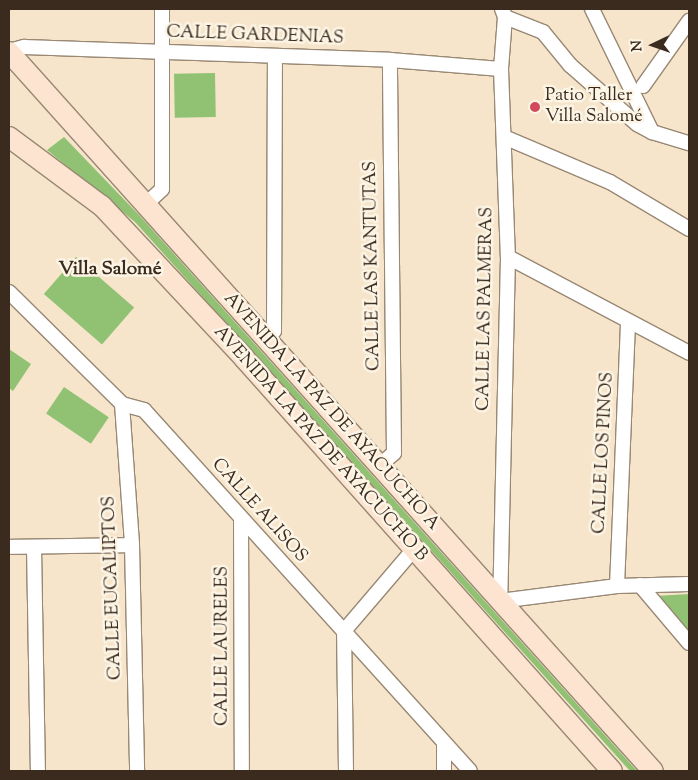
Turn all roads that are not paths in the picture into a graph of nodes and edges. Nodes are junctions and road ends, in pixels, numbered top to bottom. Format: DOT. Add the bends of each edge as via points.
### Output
graph roads {
  1 [pos="162,9"];
  2 [pos="592,9"];
  3 [pos="687,9"];
  4 [pos="504,13"];
  5 [pos="689,13"];
  6 [pos="688,28"];
  7 [pos="9,52"];
  8 [pos="162,52"];
  9 [pos="275,56"];
  10 [pos="390,60"];
  11 [pos="501,69"];
  12 [pos="643,86"];
  13 [pos="652,132"];
  14 [pos="9,137"];
  15 [pos="504,137"];
  16 [pos="689,143"];
  17 [pos="145,205"];
  18 [pos="689,228"];
  19 [pos="508,257"];
  20 [pos="9,292"];
  21 [pos="628,323"];
  22 [pos="265,339"];
  23 [pos="689,353"];
  24 [pos="122,404"];
  25 [pos="379,466"];
  26 [pos="241,521"];
  27 [pos="132,544"];
  28 [pos="9,547"];
  29 [pos="34,547"];
  30 [pos="415,548"];
  31 [pos="689,584"];
  32 [pos="640,585"];
  33 [pos="617,586"];
  34 [pos="500,601"];
  35 [pos="344,631"];
  36 [pos="689,642"];
  37 [pos="444,744"];
  38 [pos="38,771"];
  39 [pos="137,771"];
  40 [pos="242,771"];
  41 [pos="346,771"];
  42 [pos="444,771"];
  43 [pos="470,771"];
  44 [pos="612,771"];
  45 [pos="653,771"];
  1 -- 8 [label="street"];
  2 -- 13 [label="street"];
  3 -- 5 [label="street"];
  4 -- 11 [label="street, CALLE LAS PALMERAS"];
  4 -- 13 [label="street" via="543,32 570,65 637,124"];
  6 -- 12 [label="street"];
  7 -- 8 [label="street, CALLE GARDENIAS" via="24,47"];
  7 -- 17 [label="main road, AVENIDA LA PAZ DE AYACUCHO A"];
  8 -- 9 [label="street, CALLE GARDENIAS"];
  8 -- 17 [label="street" via="162,189"];
  9 -- 10 [label="street, CALLE GARDENIAS"];
  9 -- 22 [label="street" via="274,331"];
  10 -- 11 [label="street, CALLE GARDENIAS"];
  10 -- 25 [label="street, CALLE LAS KANTUTAS" via="394,453"];
  11 -- 15 [label="street, CALLE LAS PALMERAS"];
  13 -- 16 [label="street"];
  14 -- 30 [label="main road, AVENIDA LA PAZ DE AYACUCHO B" via="102,206"];
  15 -- 18 [label="street" via="610,182"];
  15 -- 19 [label="street, CALLE LAS PALMERAS"];
  17 -- 22 [label="main road, AVENIDA LA PAZ DE AYACUCHO A"];
  19 -- 21 [label="street"];
  19 -- 34 [label="street, CALLE LAS PALMERAS"];
  20 -- 24 [label="street, CALLE ALISOS"];
  21 -- 23 [label="street"];
  21 -- 33 [label="street, CALLE LOS PINOS"];
  22 -- 25 [label="main road, AVENIDA LA PAZ DE AYACUCHO A"];
  24 -- 26 [label="street, CALLE ALISOS" via="144,410"];
  24 -- 27 [label="street, CALLE EUCALIPTOS"];
  25 -- 34 [label="main road, AVENIDA LA PAZ DE AYACUCHO A"];
  26 -- 35 [label="street, CALLE ALISOS"];
  26 -- 40 [label="street, CALLE LAURELES"];
  27 -- 29 [label="street"];
  27 -- 39 [label="street, CALLE EUCALIPTOS"];
  28 -- 29 [label="street"];
  29 -- 38 [label="street"];
  30 -- 35 [label="street"];
  30 -- 44 [label="main road, AVENIDA LA PAZ DE AYACUCHO B"];
  31 -- 32 [label="street"];
  32 -- 33 [label="street"];
  32 -- 36 [label="street"];
  33 -- 34 [label="street"];
  34 -- 45 [label="main road, AVENIDA LA PAZ DE AYACUCHO A"];
  35 -- 37 [label="street, CALLE ALISOS"];
  35 -- 41 [label="street"];
  37 -- 42 [label="street"];
  37 -- 43 [label="street, CALLE ALISOS"];
}
